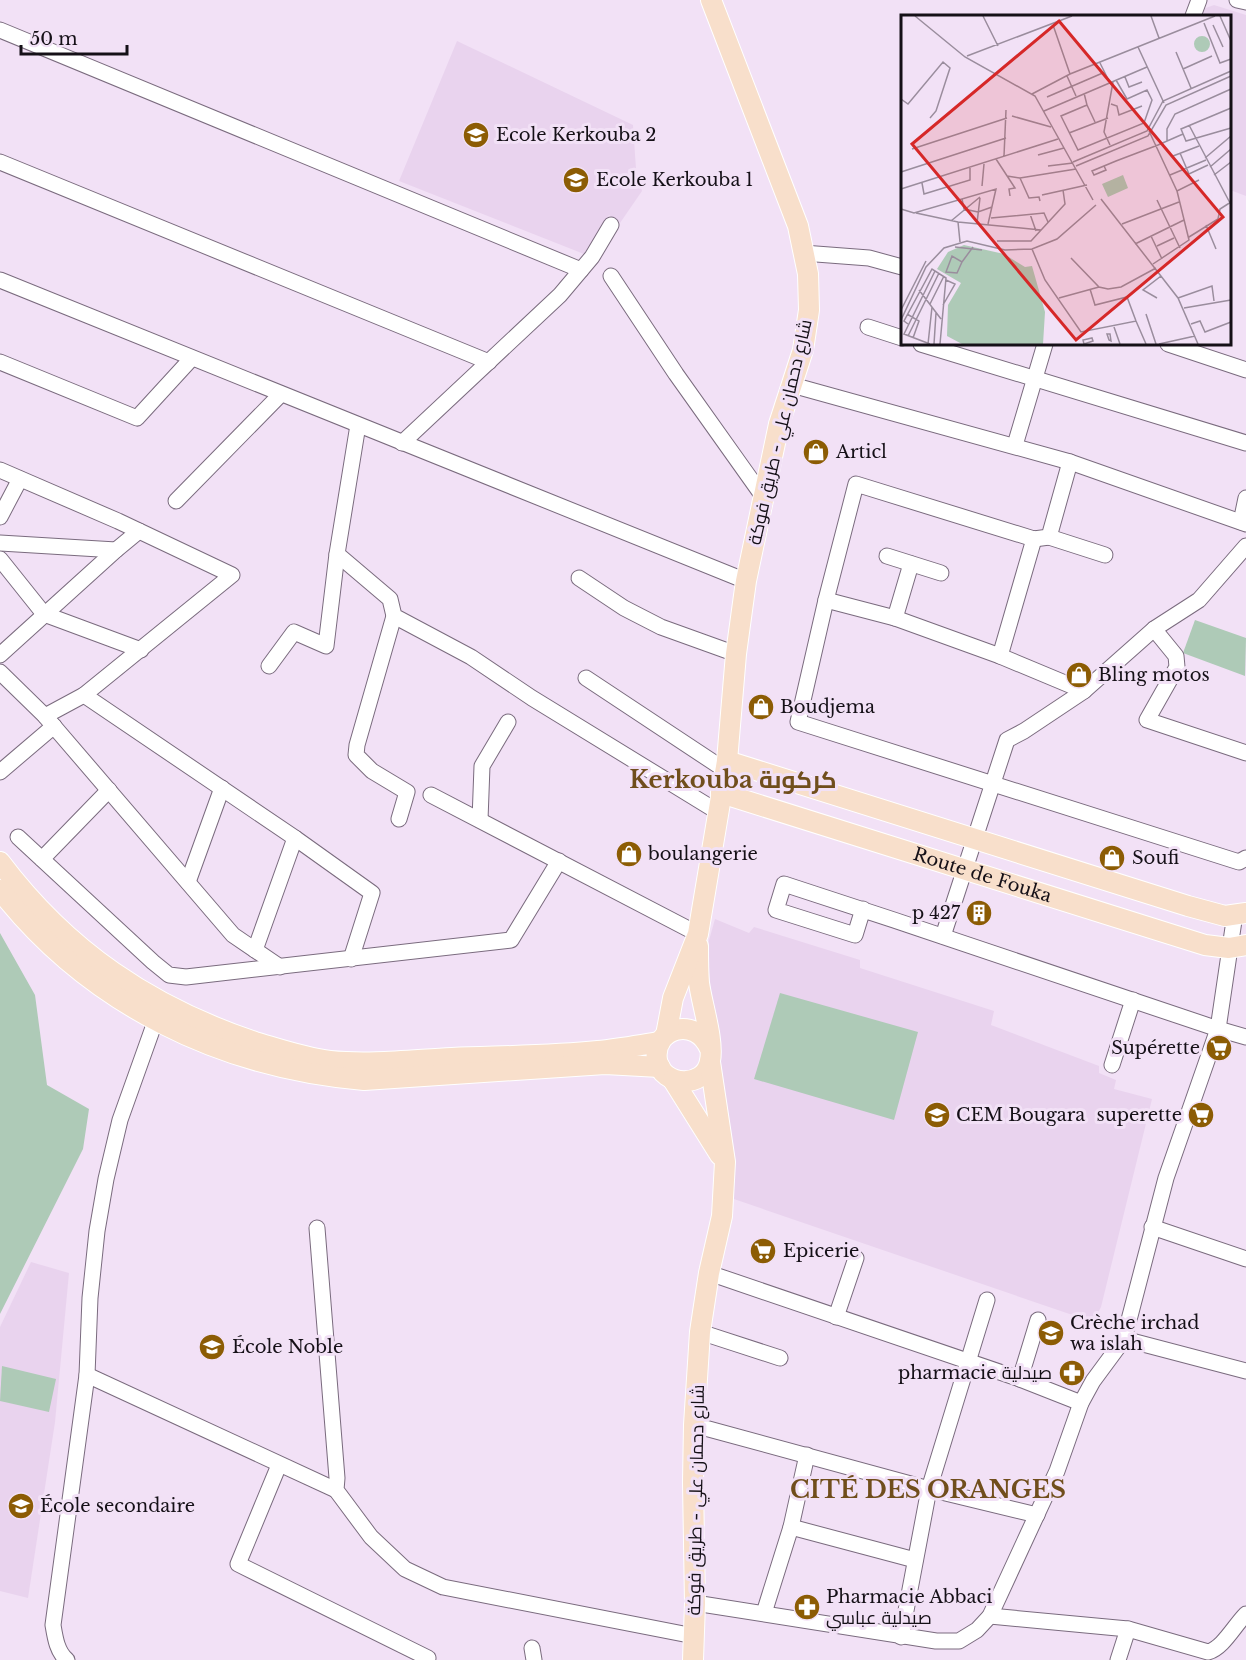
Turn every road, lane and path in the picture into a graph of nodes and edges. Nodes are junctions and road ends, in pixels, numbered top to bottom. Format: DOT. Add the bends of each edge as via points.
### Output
graph roads {
  1 [pos="711,0"];
  2 [pos="1199,0"];
  3 [pos="1237,0"];
  4 [pos="1246,2"];
  5 [pos="1192,15"];
  6 [pos="0,30"];
  7 [pos="0,162"];
  8 [pos="611,225"];
  9 [pos="803,253"];
  10 [pos="901,266"];
  11 [pos="581,270"];
  12 [pos="612,276"];
  13 [pos="0,280"];
  14 [pos="868,327"];
  15 [pos="901,337"];
  16 [pos="924,345"];
  17 [pos="1045,345"];
  18 [pos="1171,345"];
  19 [pos="192,358"];
  20 [pos="0,362"];
  21 [pos="489,362"];
  22 [pos="1246,370"];
  23 [pos="1035,378"];
  24 [pos="792,385"];
  25 [pos="281,394"];
  26 [pos="358,425"];
  27 [pos="1246,443"];
  28 [pos="402,444"];
  29 [pos="1015,445"];
  30 [pos="1070,462"];
  31 [pos="0,470"];
  32 [pos="20,479"];
  33 [pos="762,495"];
  34 [pos="1246,498"];
  35 [pos="176,501"];
  36 [pos="0,517"];
  37 [pos="1243,523"];
  38 [pos="139,531"];
  39 [pos="1041,538"];
  40 [pos="0,543"];
  41 [pos="1246,546"];
  42 [pos="116,550"];
  43 [pos="337,554"];
  44 [pos="1105,555"];
  45 [pos="887,556"];
  46 [pos="0,559"];
  47 [pos="911,564"];
  48 [pos="941,573"];
  49 [pos="579,578"];
  50 [pos="746,581"];
  51 [pos="826,600"];
  52 [pos="44,614"];
  53 [pos="394,616"];
  54 [pos="895,618"];
  55 [pos="1154,629"];
  56 [pos="141,650"];
  57 [pos="736,654"];
  58 [pos="0,655"];
  59 [pos="1000,656"];
  60 [pos="269,666"];
  61 [pos="0,672"];
  62 [pos="586,678"];
  63 [pos="1084,691"];
  64 [pos="84,695"];
  65 [pos="49,721"];
  66 [pos="508,722"];
  67 [pos="1246,753"];
  68 [pos="726,765"];
  69 [pos="0,772"];
  70 [pos="993,784"];
  71 [pos="222,788"];
  72 [pos="109,790"];
  73 [pos="431,795"];
  74 [pos="719,802"];
  75 [pos="399,819"];
  76 [pos="480,820"];
  77 [pos="18,837"];
  78 [pos="295,838"];
  79 [pos="975,839"];
  80 [pos="1246,858"];
  81 [pos="42,859"];
  82 [pos="559,861"];
  83 [pos="0,862"];
  84 [pos="965,869"];
  85 [pos="188,882"];
  86 [pos="0,890"];
  87 [pos="862,909"];
  88 [pos="1240,914"];
  89 [pos="698,934"];
  90 [pos="943,936"];
  91 [pos="1238,946"];
  92 [pos="255,950"];
  93 [pos="351,959"];
  94 [pos="280,967"];
  95 [pos="1133,1000"];
  96 [pos="155,1022"];
  97 [pos="1218,1029"];
  98 [pos="1246,1037"];
  99 [pos="663,1038"];
  100 [pos="710,1056"];
  101 [pos="1112,1065"];
  102 [pos="667,1073"];
  103 [pos="725,1162"];
  104 [pos="1152,1227"];
  105 [pos="317,1228"];
  106 [pos="856,1258"];
  107 [pos="1246,1259"];
  108 [pos="709,1273"];
  109 [pos="987,1300"];
  110 [pos="836,1317"];
  111 [pos="1038,1320"];
  112 [pos="700,1332"];
  113 [pos="1124,1339"];
  114 [pos="780,1358"];
  115 [pos="967,1361"];
  116 [pos="1246,1371"];
  117 [pos="87,1375"];
  118 [pos="1020,1378"];
  119 [pos="1082,1403"];
  120 [pos="694,1425"];
  121 [pos="807,1455"];
  122 [pos="279,1465"];
  123 [pos="929,1489"];
  124 [pos="336,1490"];
  125 [pos="1037,1515"];
  126 [pos="791,1527"];
  127 [pos="915,1560"];
  128 [pos="695,1603"];
  129 [pos="764,1613"];
  130 [pos="1246,1614"];
  131 [pos="990,1616"];
  132 [pos="1128,1629"];
  133 [pos="694,1636"];
  134 [pos="901,1637"];
  135 [pos="68,1660"];
  136 [pos="427,1660"];
  137 [pos="693,1660"];
  138 [pos="1118,1660"];
  1 -- 9 [label="main road, شارع دحمان علي - طريق فوكة" via="798,226"];
  2 -- 5 [label="street"];
  3 -- 4 [label="street"];
  6 -- 11 [label="street"];
  7 -- 21 [label="street"];
  8 -- 11 [label="street"];
  9 -- 10 [label="street" via="869,258"];
  9 -- 24 [label="main road, شارع دحمان علي - طريق فوكة" via="809,310"];
  11 -- 21 [label="street"];
  12 -- 33 [label="street"];
  13 -- 19 [label="street"];
  14 -- 15 [label="street"];
  16 -- 23 [label="street"];
  17 -- 23 [label="street"];
  18 -- 22 [label="street"];
  19 -- 20 [label="street" via="137,418"];
  19 -- 25 [label="street"];
  21 -- 28 [label="street"];
  23 -- 27 [label="street"];
  23 -- 29 [label="street"];
  24 -- 29 [label="street"];
  24 -- 33 [label="main road, شارع دحمان علي - طريق فوكة"];
  25 -- 26 [label="street"];
  25 -- 35 [label="street"];
  26 -- 28 [label="street"];
  26 -- 43 [label="street"];
  28 -- 50 [label="street"];
  29 -- 30 [label="street"];
  30 -- 37 [label="street"];
  30 -- 39 [label="street"];
  31 -- 32 [label="street"];
  32 -- 36 [label="street"];
  32 -- 38 [label="street"];
  33 -- 50 [label="main road, شارع دحمان علي - طريق فوكة"];
  34 -- 37 [label="street"];
  38 -- 42 [label="street"];
  38 -- 56 [label="street" via="232,575"];
  39 -- 44 [label="street"];
  39 -- 51 [label="street" via="856,484"];
  39 -- 59 [label="street"];
  40 -- 42 [label="street"];
  41 -- 55 [label="street" via="1199,600"];
  42 -- 52 [label="street"];
  43 -- 53 [label="street" via="390,599"];
  43 -- 60 [label="street" via="327,646 294,632"];
  45 -- 47 [label="street"];
  46 -- 52 [label="street"];
  47 -- 48 [label="street"];
  47 -- 54 [label="street"];
  49 -- 57 [label="street" via="661,627"];
  50 -- 57 [label="main road, شارع دحمان علي - طريق فوكة"];
  51 -- 54 [label="street"];
  51 -- 70 [label="street" via="798,722"];
  52 -- 56 [label="street"];
  52 -- 58 [label="street"];
  53 -- 74 [label="street"];
  53 -- 75 [label="street" via="356,755 372,771 407,792"];
  54 -- 59 [label="street"];
  55 -- 63 [label="street"];
  55 -- 67 [label="street" via="1176,656 1177,667 1147,720"];
  56 -- 64 [label="street"];
  57 -- 68 [label="main road, شارع دحمان علي - طريق فوكة"];
  59 -- 63 [label="street"];
  61 -- 65 [label="street"];
  62 -- 68 [label="street"];
  63 -- 70 [label="street" via="1007,740"];
  64 -- 65 [label="street"];
  64 -- 71 [label="street"];
  65 -- 69 [label="street"];
  65 -- 72 [label="street"];
  66 -- 76 [label="street" via="482,766"];
  68 -- 74 [label="main road, شارع دحمان علي - طريق فوكة"];
  68 -- 79 [label="main road, Route de Fouka"];
  70 -- 79 [label="street"];
  70 -- 80 [label="street" via="1239,862"];
  71 -- 78 [label="street"];
  71 -- 85 [label="street"];
  72 -- 81 [label="street"];
  72 -- 85 [label="street"];
  73 -- 76 [label="street"];
  74 -- 84 [label="main road, Route de Fouka"];
  74 -- 89 [label="main road, شارع دحمان علي - طريق فوكة"];
  76 -- 82 [label="street"];
  77 -- 81 [label="street"];
  78 -- 92 [label="street"];
  78 -- 93 [label="street" via="372,893"];
  79 -- 84 [label="street"];
  79 -- 88 [label="main road, Route de Fouka" via="1188,906 1225,916"];
  81 -- 94 [label="street" via="169,975 186,977"];
  82 -- 89 [label="street"];
  82 -- 93 [label="street" via="511,940"];
  83 -- 99 [label="main road" via="25,895 67,937 136,989 218,1029 273,1047 329,1061 369,1062 598,1051"];
  84 -- 90 [label="street"];
  84 -- 91 [label="main road, Route de Fouka" via="1205,945"];
  85 -- 92 [label="street" via="233,935"];
  86 -- 96 [label="main road" via="22,917 88,979"];
  87 -- 87 [label="street" via="855,935 776,910 784,884"];
  87 -- 90 [label="street"];
  88 -- 91 [label="street"];
  89 -- 99 [label="main road, شارع دحمان علي - طريق فوكة" via="673,998"];
  89 -- 100 [label="main road, شارع دحمان علي - طريق فوكة" via="699,981"];
  90 -- 95 [label="street"];
  91 -- 97 [label="street"];
  92 -- 94 [label="street"];
  93 -- 94 [label="street"];
  95 -- 97 [label="street"];
  95 -- 101 [label="street"];
  96 -- 102 [label="main road" via="213,1047 328,1077 409,1078 605,1064"];
  96 -- 117 [label="street" via="120,1120 106,1179 90,1298"];
  97 -- 98 [label="street"];
  97 -- 104 [label="street"];
  99 -- 100 [label="main road" via="674,1030 692,1029 701,1034"];
  99 -- 102 [label="main road" via="657,1059"];
  100 -- 102 [label="main road" via="706,1071 691,1081 682,1082"];
  100 -- 103 [label="main road, شارع دحمان علي - طريق فوكة"];
  102 -- 103 [label="main road"];
  103 -- 108 [label="main road, شارع دحمان علي - طريق فوكة" via="722,1216"];
  104 -- 107 [label="street"];
  104 -- 113 [label="street"];
  105 -- 124 [label="street"];
  106 -- 110 [label="street"];
  108 -- 110 [label="street"];
  108 -- 112 [label="main road, شارع دحمان علي - طريق فوكة"];
  109 -- 115 [label="street"];
  110 -- 115 [label="street"];
  111 -- 118 [label="street"];
  112 -- 114 [label="street"];
  112 -- 120 [label="main road, شارع دحمان علي - طريق فوكة"];
  113 -- 116 [label="street"];
  113 -- 119 [label="street"];
  115 -- 118 [label="street"];
  115 -- 123 [label="street"];
  117 -- 122 [label="street"];
  117 -- 135 [label="street" via="53,1625 55,1640"];
  118 -- 119 [label="street"];
  119 -- 125 [label="street"];
  120 -- 121 [label="street"];
  120 -- 128 [label="main road, شارع دحمان علي - طريق فوكة"];
  121 -- 123 [label="street"];
  121 -- 126 [label="street"];
  122 -- 124 [label="street"];
  122 -- 136 [label="street" via="238,1564"];
  123 -- 125 [label="street"];
  123 -- 127 [label="street"];
  124 -- 133 [label="street" via="371,1537 405,1569 443,1587"];
  125 -- 131 [label="street"];
  126 -- 127 [label="street"];
  126 -- 129 [label="street"];
  127 -- 134 [label="street"];
  128 -- 129 [label="street"];
  128 -- 133 [label="main road, شارع دحمان علي - طريق فوكة"];
  129 -- 134 [label="street"];
  130 -- 132 [label="street" via="1215,1651 1208,1652"];
  131 -- 132 [label="street"];
  131 -- 134 [label="street" via="959,1641"];
  132 -- 138 [label="street"];
  133 -- 137 [label="main road, شارع دحمان علي - طريق فوكة"];
}
